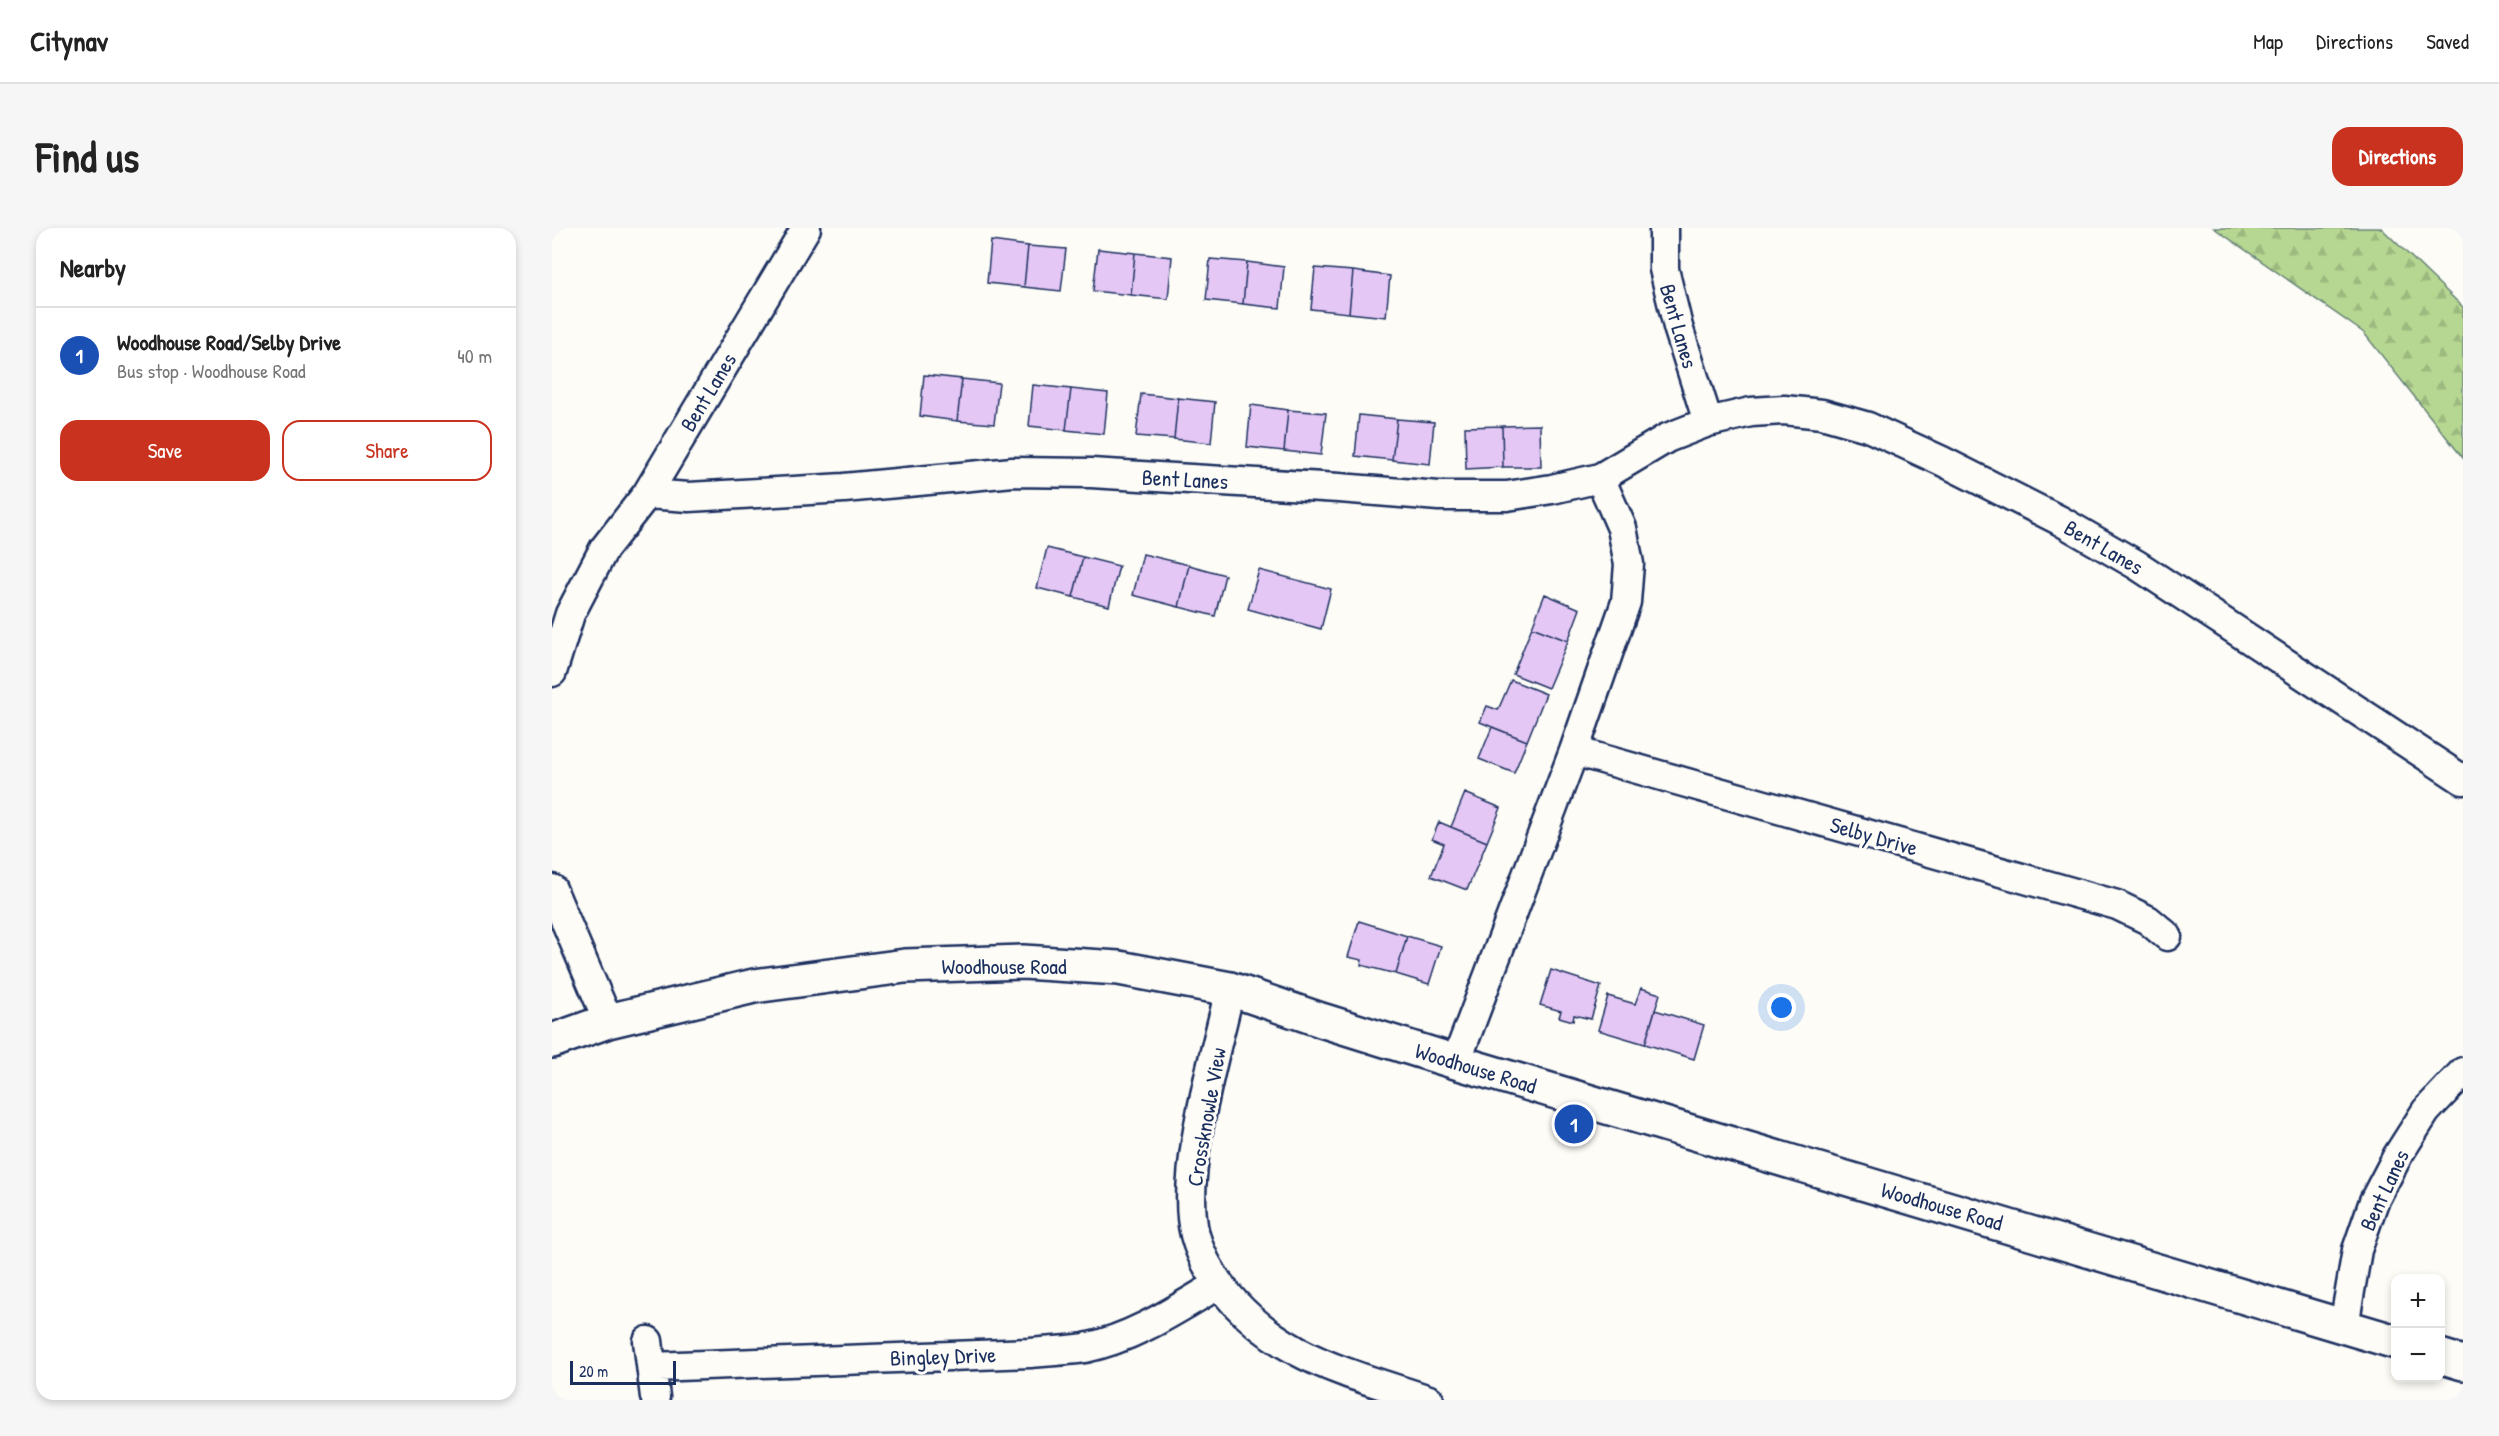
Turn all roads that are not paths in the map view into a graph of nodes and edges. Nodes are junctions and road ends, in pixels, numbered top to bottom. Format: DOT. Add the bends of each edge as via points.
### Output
graph roads {
  1 [pos="806,228"];
  2 [pos="1664,228"];
  3 [pos="1708,422"];
  4 [pos="1600,478"];
  5 [pos="647,494"];
  6 [pos="552,672"];
  7 [pos="1574,751"];
  8 [pos="2463,780"];
  9 [pos="552,889"];
  10 [pos="2167,936"];
  11 [pos="1230,989"];
  12 [pos="608,1021"];
  13 [pos="552,1041"];
  14 [pos="1456,1062"];
  15 [pos="2463,1072"];
  16 [pos="1219,1284"];
  17 [pos="2344,1326"];
  18 [pos="2391,1340"];
  19 [pos="2445,1358"];
  20 [pos="2463,1363"];
  21 [pos="655,1397"];
  22 [pos="1429,1400"];
  1 -- 5 [label="street, Bent Lanes"];
  2 -- 3 [label="street, Bent Lanes" via="1664,270"];
  3 -- 4 [label="street, Bent Lanes" via="1667,438"];
  3 -- 8 [label="street, Bent Lanes" via="1751,412 1822,414 1868,427 1942,461 2137,565"];
  4 -- 5 [label="street, Bent Lanes" via="1507,496 1439,496 1091,473 1012,472 844,488 689,496"];
  4 -- 7 [label="street" via="1622,528 1629,564 1626,602"];
  5 -- 6 [label="street, Bent Lanes" via="604,549 570,614"];
  7 -- 10 [label="street, Selby Drive" via="2117,905 2148,920"];
  7 -- 14 [label="street"];
  9 -- 12 [label="street"];
  11 -- 12 [label="street, Woodhouse Road" via="1119,968 1023,962 905,966 754,986"];
  11 -- 14 [label="street, Woodhouse Road"];
  11 -- 16 [label="street, Crossknowle View" via="1200,1127 1192,1184 1195,1234"];
  12 -- 13 [label="street, Woodhouse Road"];
  14 -- 17 [label="street, Woodhouse Road"];
  15 -- 17 [label="street, Bent Lanes" via="2426,1111 2374,1201 2357,1250"];
  16 -- 21 [label="street, Bingley Drive" via="1161,1319 1086,1348 1030,1353 650,1354"];
  16 -- 22 [label="street, Crossknowle View" via="1265,1330 1297,1351"];
  17 -- 18 [label="street, Woodhouse Road"];
  19 -- 20 [label="street"];
}
